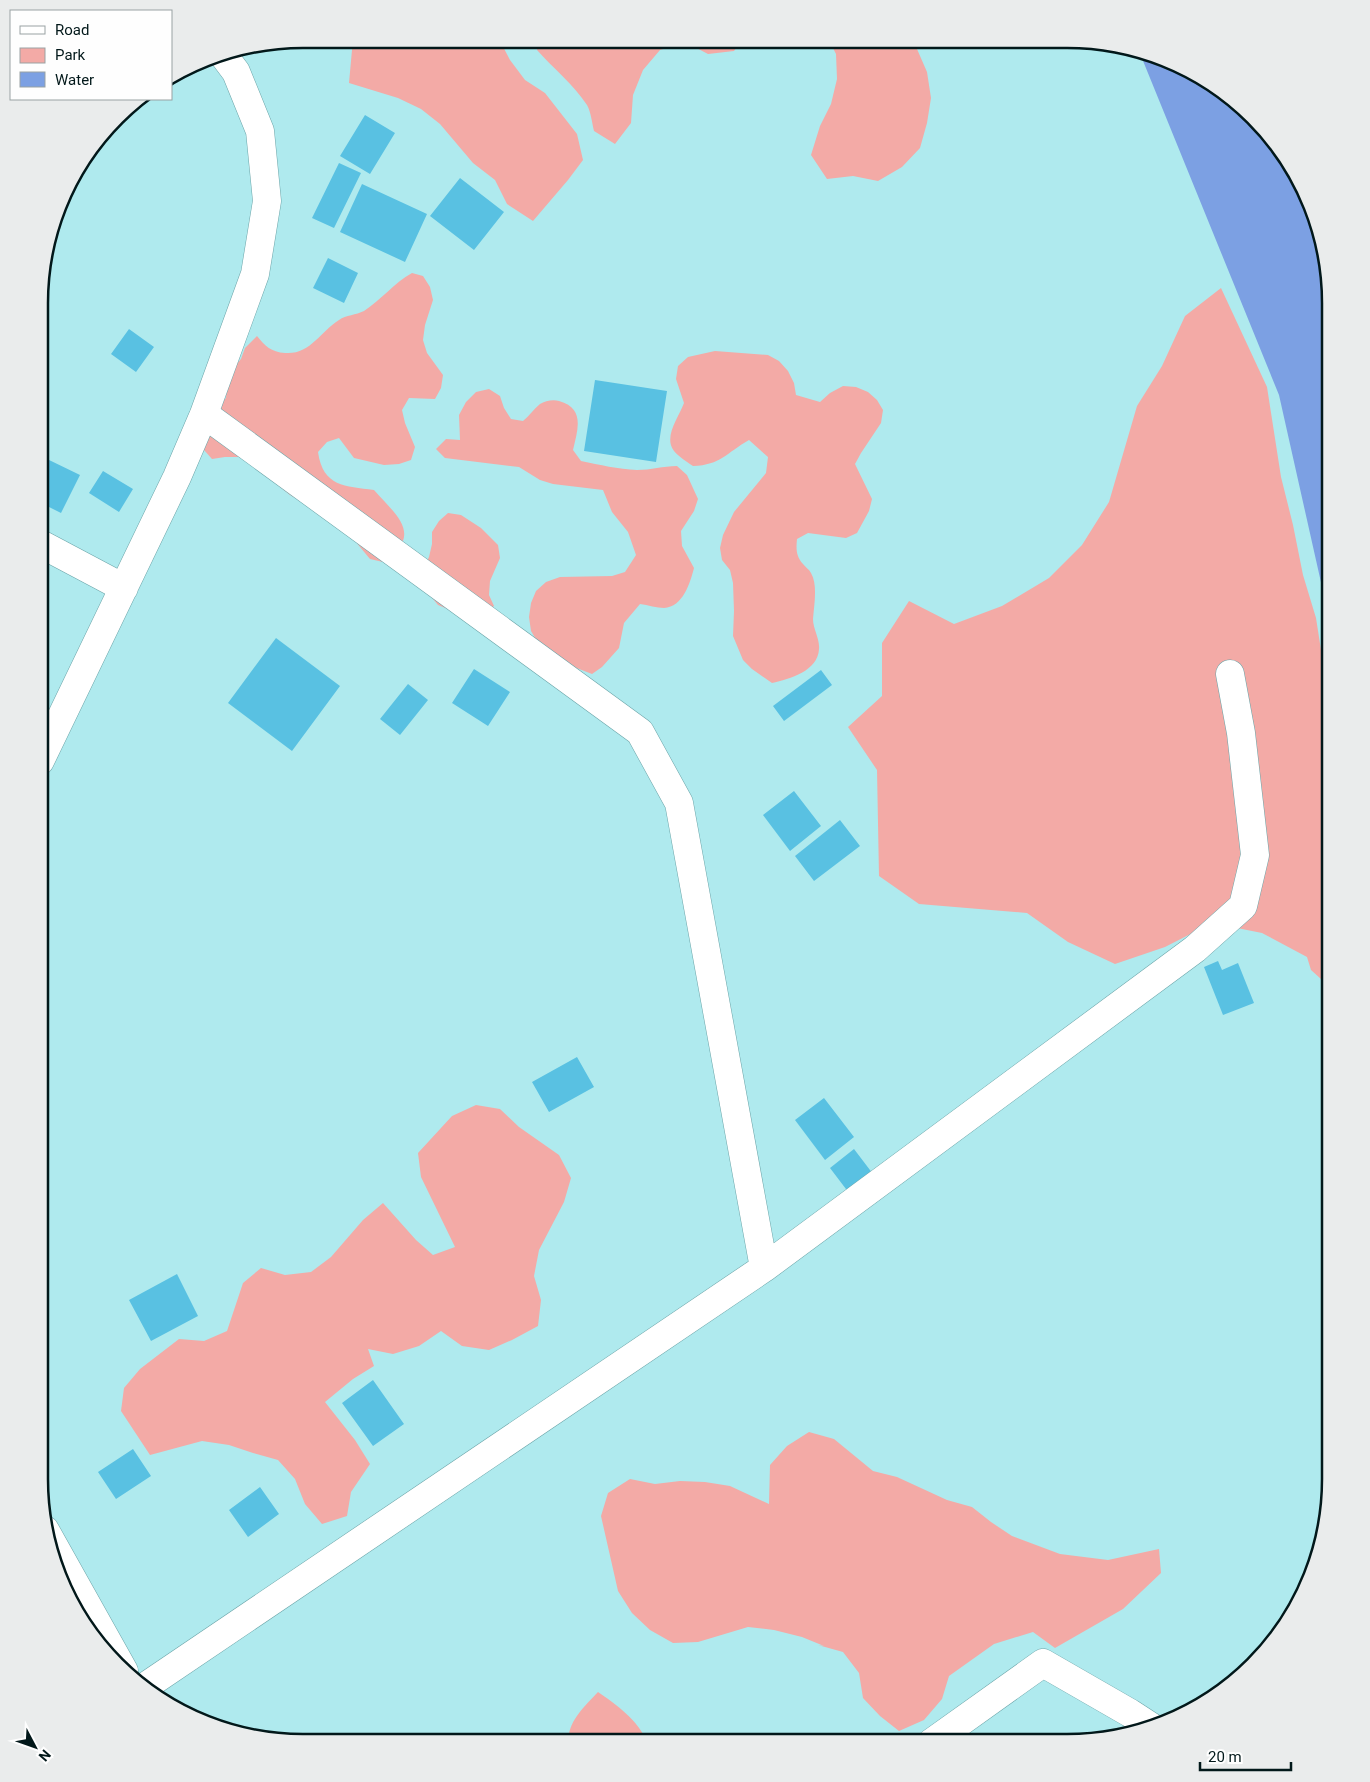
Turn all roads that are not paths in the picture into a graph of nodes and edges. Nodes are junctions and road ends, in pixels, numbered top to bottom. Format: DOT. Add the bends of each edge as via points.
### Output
graph roads {
  1 [pos="226,59"];
  2 [pos="204,414"];
  3 [pos="48,548"];
  4 [pos="124,588"];
  5 [pos="1230,674"];
  6 [pos="48,745"];
  7 [pos="764,1268"];
  8 [pos="59,1555"];
  9 [pos="111,1648"];
  10 [pos="149,1684"];
  11 [pos="1144,1723"];
  12 [pos="944,1734"];
  1 -- 2 [label="street" via="236,72 260,131 267,201 255,274"];
  2 -- 4 [label="street"];
  2 -- 7 [label="street" via="640,732 679,803"];
  3 -- 4 [label="street"];
  4 -- 6 [label="street"];
  5 -- 7 [label="street" via="1255,855 1243,906 1195,948"];
  7 -- 10 [label="street"];
  8 -- 9 [label="street"];
  11 -- 12 [label="street" via="1043,1663"];
}
